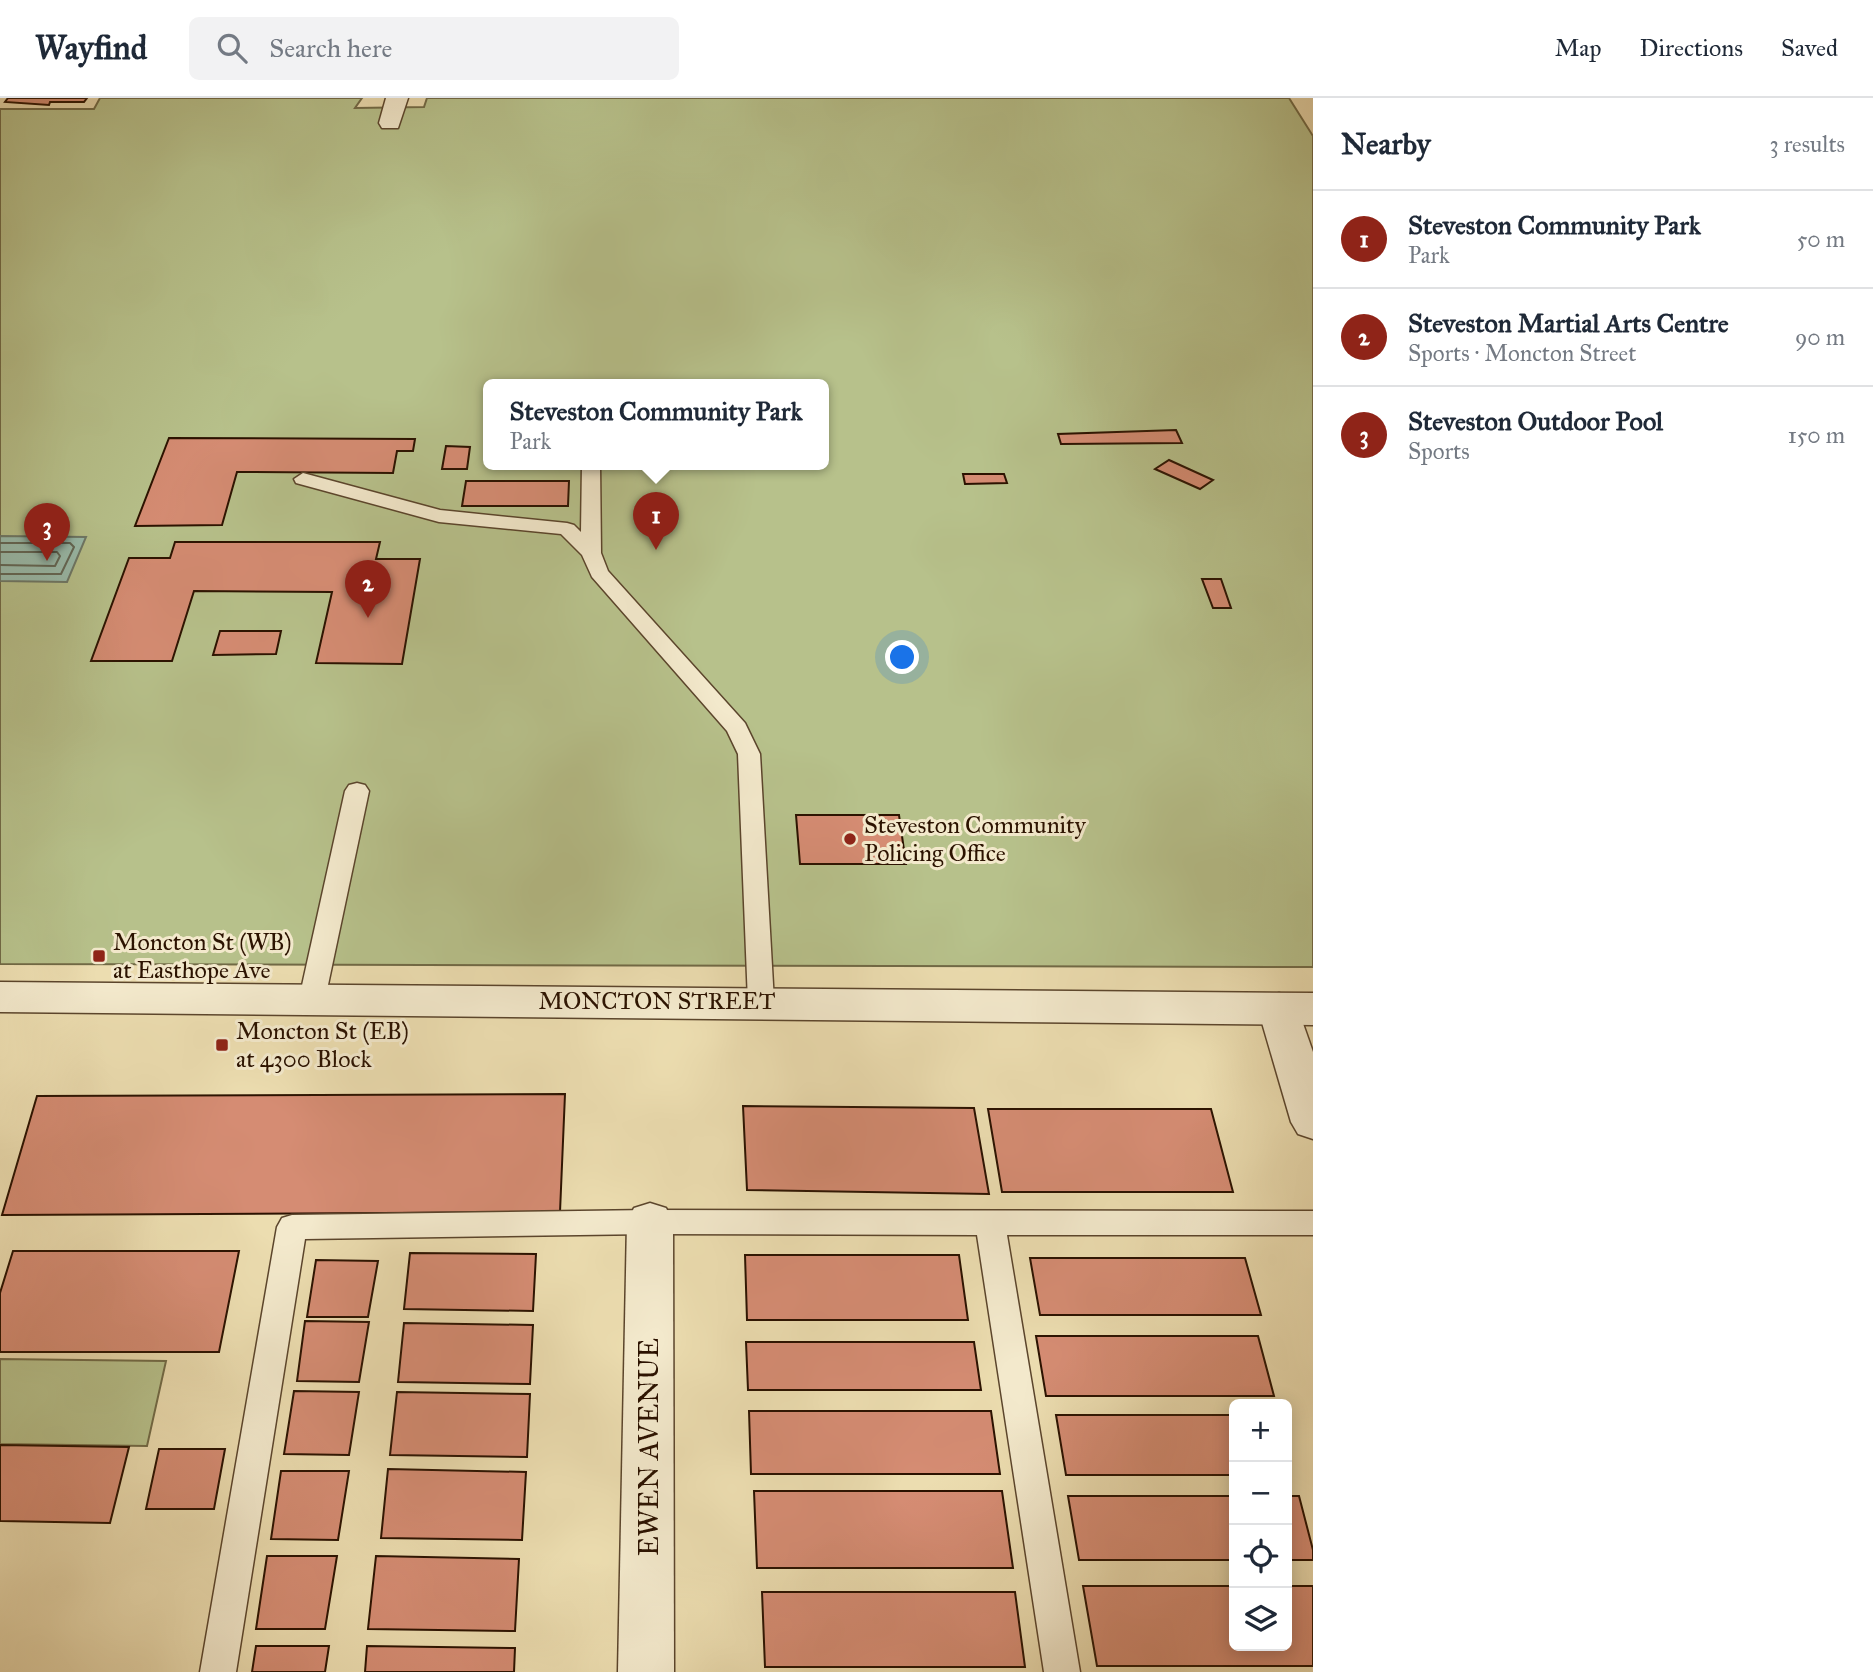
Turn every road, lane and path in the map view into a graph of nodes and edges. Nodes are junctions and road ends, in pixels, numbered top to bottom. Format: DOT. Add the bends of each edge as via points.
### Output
graph roads {
  1 [pos="397,98"];
  2 [pos="390,123"];
  3 [pos="591,470"];
  4 [pos="303,478"];
  5 [pos="591,553"];
  6 [pos="356,791"];
  7 [pos="0,997"];
  8 [pos="312,999"];
  9 [pos="761,1002"];
  10 [pos="1296,1009"];
  11 [pos="1313,1122"];
  12 [pos="650,1222"];
  13 [pos="990,1222"];
  14 [pos="1313,1223"];
  15 [pos="218,1672"];
  16 [pos="646,1672"];
  17 [pos="1062,1672"];
  1 -- 2 [label="street"];
  3 -- 5 [label="lane"];
  4 -- 5 [label="lane" via="439,516 567,529"];
  5 -- 9 [label="lane" via="606,582 737,728 749,754"];
  6 -- 8 [label="lane"];
  7 -- 8 [label="street, MONCTON STREET"];
  8 -- 9 [label="street, MONCTON STREET"];
  9 -- 10 [label="street, MONCTON STREET"];
  10 -- 11 [label="street"];
  12 -- 13 [label="lane"];
  12 -- 15 [label="lane" via="292,1227"];
  12 -- 16 [label="street, EWEN AVENUE"];
  13 -- 14 [label="lane"];
  13 -- 17 [label="lane"];
}
